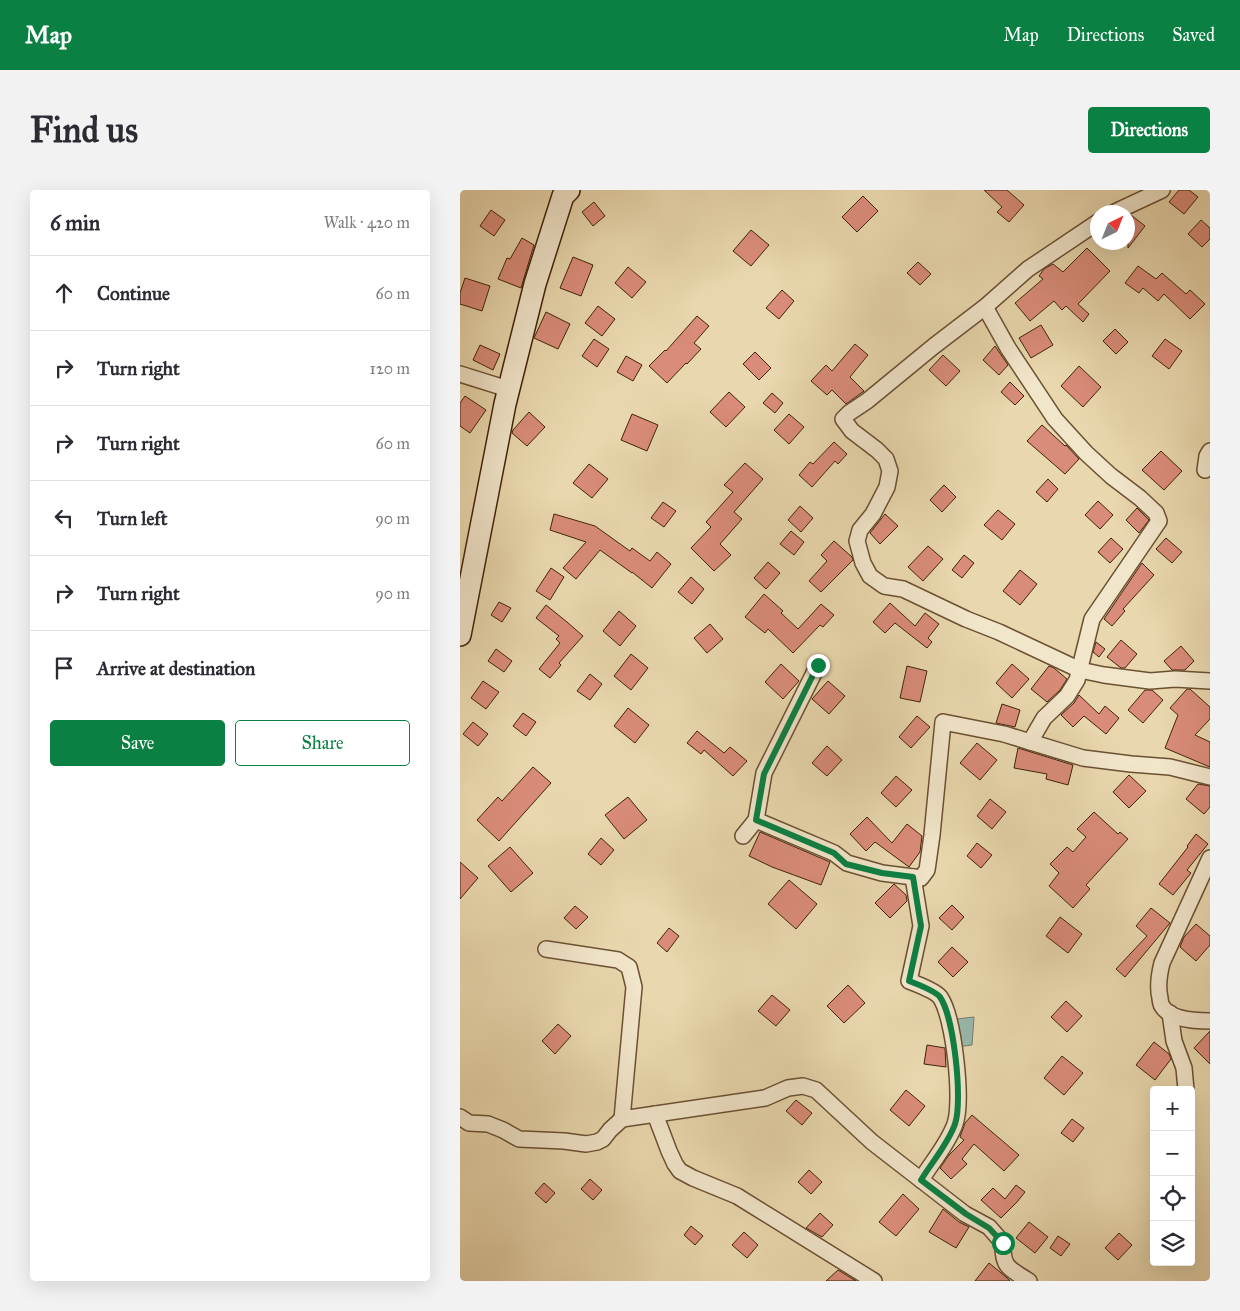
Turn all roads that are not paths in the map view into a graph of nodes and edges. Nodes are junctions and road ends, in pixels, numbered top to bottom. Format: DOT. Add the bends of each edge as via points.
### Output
graph roads {
  1 [pos="569,190"];
  2 [pos="1162,190"];
  3 [pos="1130,205"];
  4 [pos="1090,227"];
  5 [pos="985,307"];
  6 [pos="460,374"];
  7 [pos="508,389"];
  8 [pos="1210,451"];
  9 [pos="1205,470"];
  10 [pos="460,635"];
  11 [pos="818,665"];
  12 [pos="1080,670"];
  13 [pos="1210,681"];
  14 [pos="1030,742"];
  15 [pos="1210,777"];
  16 [pos="756,820"];
  17 [pos="744,836"];
  18 [pos="1210,858"];
  19 [pos="913,877"];
  20 [pos="546,949"];
  21 [pos="1160,1010"];
  22 [pos="1210,1021"];
  23 [pos="1186,1086"];
  24 [pos="655,1114"];
  25 [pos="622,1119"];
  26 [pos="463,1121"];
  27 [pos="921,1180"];
  28 [pos="874,1281"];
  29 [pos="1029,1281"];
  1 -- 7 [label="main road" via="563,196 534,284"];
  2 -- 3 [label="street"];
  4 -- 5 [label="street" via="1028,269"];
  5 -- 12 [label="street" via="1055,419 1092,459 1156,513 1159,521 1092,619"];
  5 -- 12 [label="street" via="844,420 852,431 886,459 890,471 887,487 873,514 860,530 859,548 870,576 884,586 903,590"];
  6 -- 7 [label="street"];
  7 -- 10 [label="main road"];
  8 -- 9 [label="street"];
  11 -- 16 [label="street" via="764,774"];
  12 -- 13 [label="street" via="1150,681"];
  12 -- 14 [label="street" via="1066,696 1044,718"];
  14 -- 15 [label="street" via="1084,758 1170,767"];
  14 -- 19 [label="street" via="943,722 927,870 921,878"];
  16 -- 17 [label="street"];
  16 -- 19 [label="street" via="834,853 846,864"];
  18 -- 21 [label="street" via="1162,963 1158,979"];
  19 -- 27 [label="street" via="921,926 909,981 939,995 946,1009 954,1047 959,1104 949,1137"];
  20 -- 25 [label="street" via="618,960 629,968 634,987"];
  21 -- 22 [label="street" via="1181,1018"];
  21 -- 23 [label="street" via="1184,1068"];
  24 -- 25 [label="street"];
  24 -- 27 [label="street" via="765,1098 788,1088 803,1086 816,1090 872,1142"];
  24 -- 28 [label="street" via="680,1170 737,1196"];
  25 -- 26 [label="street" via="603,1139 586,1144 518,1140 488,1124"];
  27 -- 29 [label="street" via="989,1228 1003,1243 1005,1263"];
}
